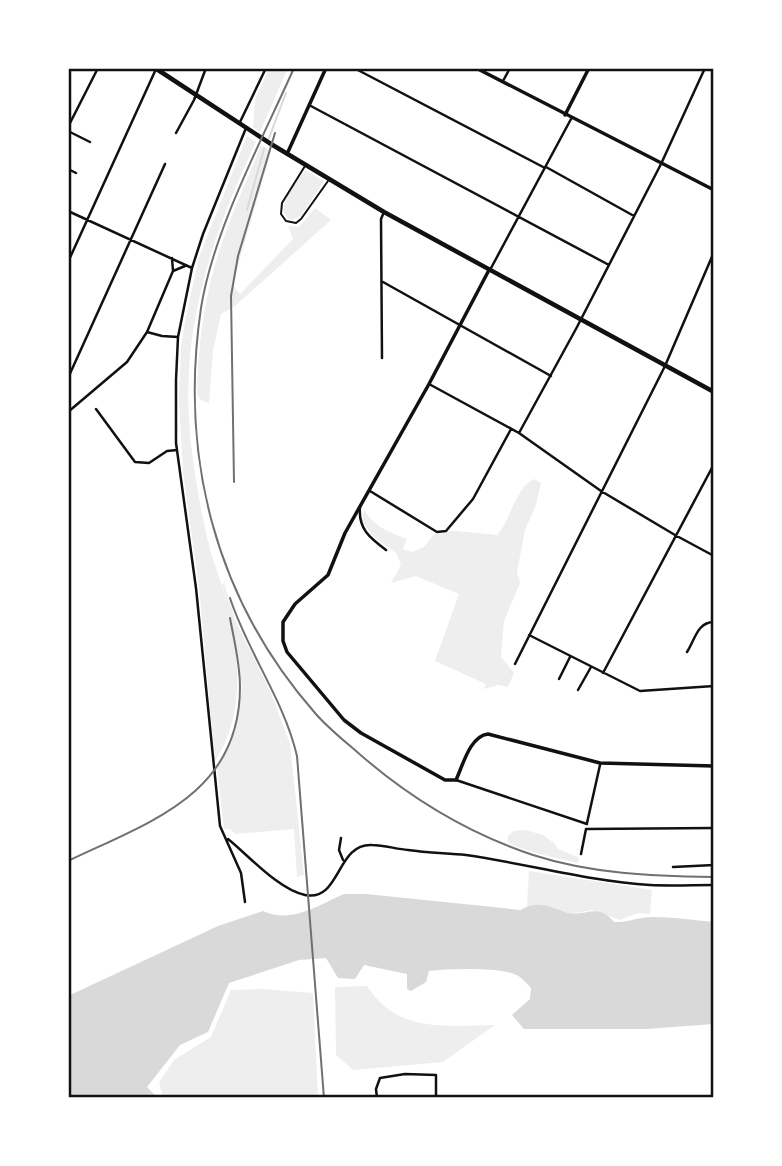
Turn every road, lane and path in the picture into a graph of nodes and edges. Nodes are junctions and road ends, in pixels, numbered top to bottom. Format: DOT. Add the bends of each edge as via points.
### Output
graph roads {
  1 [pos="98,68"];
  2 [pos="206,68"];
  3 [pos="266,68"];
  4 [pos="326,68"];
  5 [pos="354,68"];
  6 [pos="475,68"];
  7 [pos="510,68"];
  8 [pos="589,68"];
  9 [pos="705,68"];
  10 [pos="159,70"];
  11 [pos="502,82"];
  12 [pos="195,94"];
  13 [pos="310,105"];
  14 [pos="565,116"];
  15 [pos="571,119"];
  16 [pos="239,123"];
  17 [pos="246,128"];
  18 [pos="68,129"];
  19 [pos="176,133"];
  20 [pos="90,142"];
  21 [pos="287,154"];
  22 [pos="165,164"];
  23 [pos="661,164"];
  24 [pos="305,165"];
  25 [pos="545,168"];
  26 [pos="68,169"];
  27 [pos="76,173"];
  28 [pos="329,179"];
  29 [pos="714,190"];
  30 [pos="68,211"];
  31 [pos="384,212"];
  32 [pos="634,216"];
  33 [pos="520,217"];
  34 [pos="87,219"];
  35 [pos="131,239"];
  36 [pos="714,252"];
  37 [pos="172,258"];
  38 [pos="68,262"];
  39 [pos="609,265"];
  40 [pos="186,266"];
  41 [pos="192,268"];
  42 [pos="173,271"];
  43 [pos="489,271"];
  44 [pos="383,282"];
  45 [pos="581,320"];
  46 [pos="459,325"];
  47 [pos="147,332"];
  48 [pos="178,337"];
  49 [pos="382,358"];
  50 [pos="665,366"];
  51 [pos="551,376"];
  52 [pos="68,378"];
  53 [pos="429,384"];
  54 [pos="714,392"];
  55 [pos="96,409"];
  56 [pos="68,412"];
  57 [pos="511,429"];
  58 [pos="519,433"];
  59 [pos="177,450"];
  60 [pos="714,464"];
  61 [pos="369,491"];
  62 [pos="601,491"];
  63 [pos="360,508"];
  64 [pos="675,535"];
  65 [pos="386,550"];
  66 [pos="714,556"];
  67 [pos="714,622"];
  68 [pos="530,635"];
  69 [pos="687,652"];
  70 [pos="570,657"];
  71 [pos="515,664"];
  72 [pos="591,667"];
  73 [pos="603,673"];
  74 [pos="559,679"];
  75 [pos="714,686"];
  76 [pos="578,690"];
  77 [pos="600,763"];
  78 [pos="714,765"];
  79 [pos="456,780"];
  80 [pos="586,827"];
  81 [pos="714,828"];
  82 [pos="225,837"];
  83 [pos="341,838"];
  84 [pos="581,853"];
  85 [pos="343,860"];
  86 [pos="714,865"];
  87 [pos="673,867"];
  88 [pos="714,885"];
  89 [pos="245,902"];
  90 [pos="377,1098"];
  91 [pos="436,1098"];
  1 -- 18 [label="street"];
  2 -- 12 [label="street"];
  3 -- 16 [label="street"];
  4 -- 13 [label="street"];
  5 -- 25 [label="street"];
  6 -- 11 [label="street"];
  7 -- 11 [label="street"];
  8 -- 14 [label="street"];
  9 -- 23 [label="street"];
  10 -- 12 [label="main road"];
  10 -- 34 [label="street"];
  11 -- 14 [label="street"];
  12 -- 16 [label="main road"];
  12 -- 19 [label="street"];
  13 -- 21 [label="street"];
  13 -- 33 [label="street"];
  14 -- 15 [label="street"];
  15 -- 23 [label="street"];
  15 -- 25 [label="street"];
  16 -- 17 [label="main road"];
  17 -- 21 [label="main road"];
  17 -- 41 [label="street"];
  18 -- 20 [label="street"];
  21 -- 24 [label="main road"];
  22 -- 35 [label="street"];
  23 -- 29 [label="street"];
  23 -- 32 [label="street"];
  24 -- 28 [label="main road"];
  24 -- 28 [label="lane" via="282,203 286,221 301,219"];
  25 -- 32 [label="street"];
  25 -- 33 [label="street"];
  26 -- 27 [label="street"];
  28 -- 31 [label="main road"];
  30 -- 34 [label="street"];
  31 -- 43 [label="main road"];
  31 -- 44 [label="street"];
  32 -- 39 [label="street"];
  33 -- 39 [label="street"];
  33 -- 43 [label="street"];
  34 -- 35 [label="street"];
  34 -- 38 [label="street"];
  35 -- 37 [label="street"];
  35 -- 52 [label="street"];
  36 -- 50 [label="street"];
  37 -- 40 [label="street"];
  37 -- 42 [label="street"];
  39 -- 45 [label="street"];
  40 -- 41 [label="street"];
  40 -- 42 [label="street"];
  41 -- 48 [label="street"];
  42 -- 47 [label="street"];
  43 -- 45 [label="main road"];
  43 -- 46 [label="street"];
  44 -- 46 [label="street"];
  44 -- 49 [label="street"];
  45 -- 50 [label="main road"];
  45 -- 51 [label="street"];
  46 -- 51 [label="street"];
  46 -- 53 [label="street"];
  47 -- 48 [label="street"];
  47 -- 56 [label="street" via="127,362"];
  48 -- 59 [label="street"];
  50 -- 54 [label="main road"];
  50 -- 62 [label="street"];
  51 -- 58 [label="street"];
  53 -- 57 [label="street"];
  53 -- 61 [label="street"];
  55 -- 59 [label="street" via="135,461 149,463"];
  57 -- 58 [label="street"];
  57 -- 61 [label="street" via="473,499 446,531 438,532"];
  58 -- 62 [label="street"];
  59 -- 82 [label="street" via="220,826"];
  60 -- 64 [label="street"];
  61 -- 63 [label="street"];
  62 -- 64 [label="street"];
  62 -- 68 [label="street"];
  63 -- 65 [label="street" via="364,530"];
  63 -- 79 [label="street" via="328,575 288,613 283,641 310,682 344,720 437,777"];
  64 -- 66 [label="street"];
  64 -- 73 [label="street"];
  67 -- 69 [label="street" via="701,626"];
  68 -- 70 [label="street"];
  68 -- 71 [label="street"];
  70 -- 72 [label="street"];
  70 -- 74 [label="street"];
  72 -- 73 [label="street"];
  72 -- 76 [label="street"];
  73 -- 75 [label="street" via="641,691"];
  77 -- 78 [label="street"];
  77 -- 79 [label="street" via="497,735 481,735"];
  77 -- 80 [label="street"];
  79 -- 80 [label="street"];
  80 -- 81 [label="street"];
  80 -- 84 [label="street"];
  82 -- 85 [label="street" via="282,884 305,895 329,887"];
  82 -- 89 [label="street" via="241,873"];
  83 -- 85 [label="street"];
  85 -- 88 [label="street" via="368,844 464,855 590,878 650,885"];
  86 -- 87 [label="street"];
  90 -- 91 [label="street" via="380,1078 405,1074 436,1075"];
}
